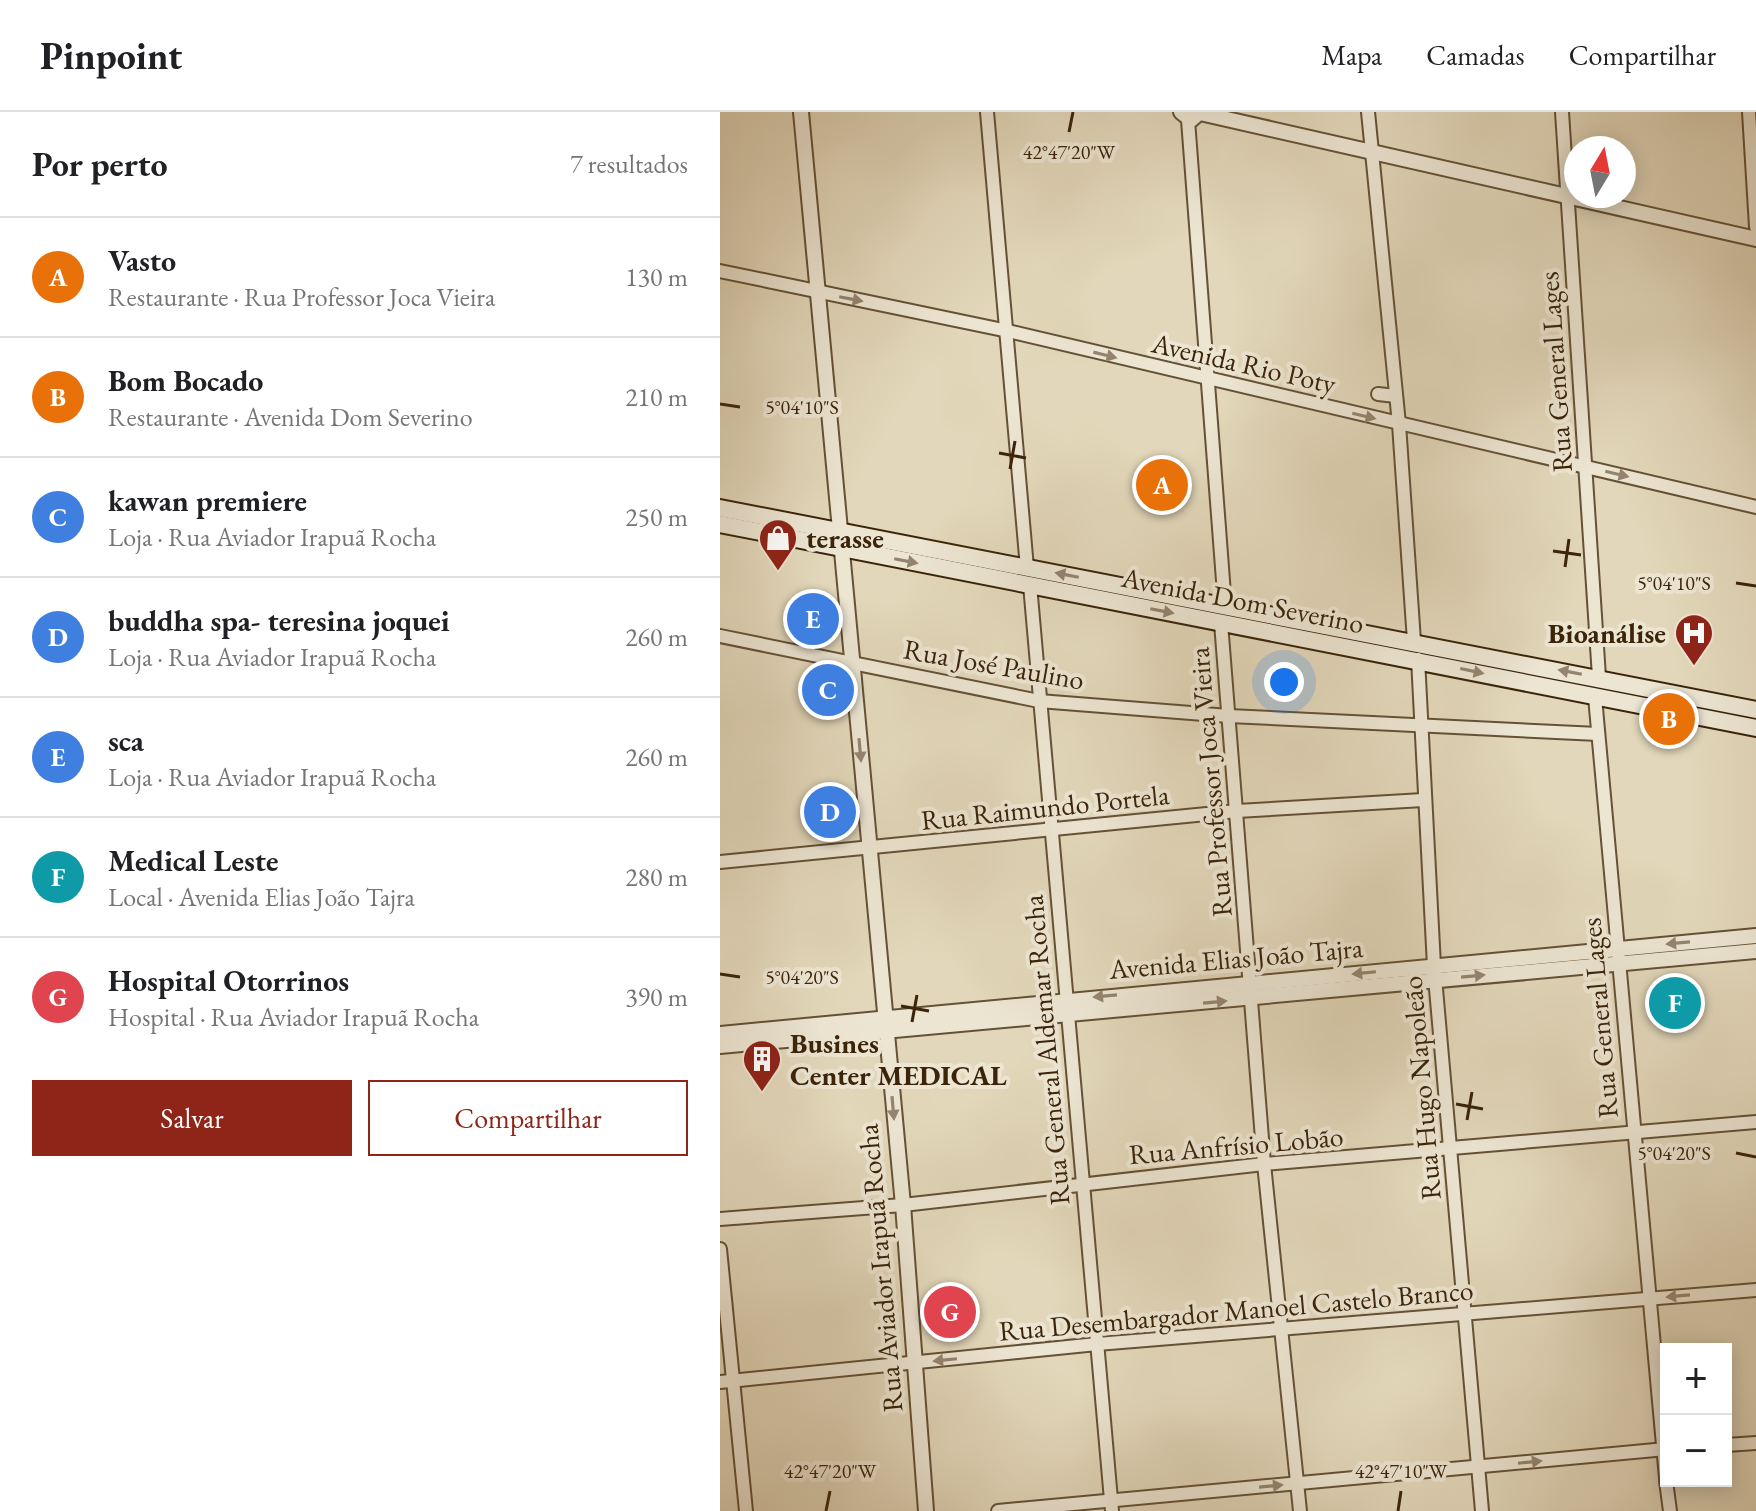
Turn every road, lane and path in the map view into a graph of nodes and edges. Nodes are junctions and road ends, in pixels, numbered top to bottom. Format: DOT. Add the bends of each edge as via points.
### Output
graph roads {
  1 [pos="801,112"];
  2 [pos="987,112"];
  3 [pos="1368,112"];
  4 [pos="1562,112"];
  5 [pos="1749,112"];
  6 [pos="1192,114"];
  7 [pos="1564,140"];
  8 [pos="1372,153"];
  9 [pos="1564,195"];
  10 [pos="1569,208"];
  11 [pos="1620,208"];
  12 [pos="1756,227"];
  13 [pos="1756,239"];
  14 [pos="720,271"];
  15 [pos="819,293"];
  16 [pos="1008,331"];
  17 [pos="1206,380"];
  18 [pos="1378,394"];
  19 [pos="1396,396"];
  20 [pos="1399,424"];
  21 [pos="1585,466"];
  22 [pos="1756,507"];
  23 [pos="720,508"];
  24 [pos="720,524"];
  25 [pos="840,541"];
  26 [pos="1027,568"];
  27 [pos="1030,585"];
  28 [pos="1223,615"];
  29 [pos="720,636"];
  30 [pos="1414,641"];
  31 [pos="1418,659"];
  32 [pos="852,662"];
  33 [pos="1599,677"];
  34 [pos="1595,697"];
  35 [pos="1039,701"];
  36 [pos="1756,710"];
  37 [pos="1229,716"];
  38 [pos="1420,726"];
  39 [pos="1756,728"];
  40 [pos="1598,734"];
  41 [pos="1423,800"];
  42 [pos="1237,811"];
  43 [pos="1049,829"];
  44 [pos="869,849"];
  45 [pos="720,862"];
  46 [pos="1756,936"];
  47 [pos="1756,951"];
  48 [pos="1618,956"];
  49 [pos="1434,972"];
  50 [pos="1251,991"];
  51 [pos="1066,999"];
  52 [pos="1067,1016"];
  53 [pos="885,1024"];
  54 [pos="720,1034"];
  55 [pos="720,1046"];
  56 [pos="1756,1122"];
  57 [pos="1633,1134"];
  58 [pos="1451,1150"];
  59 [pos="1264,1164"];
  60 [pos="1084,1184"];
  61 [pos="903,1205"];
  62 [pos="720,1219"];
  63 [pos="720,1249"];
  64 [pos="1756,1290"];
  65 [pos="1649,1299"];
  66 [pos="1465,1315"];
  67 [pos="1279,1331"];
  68 [pos="1097,1344"];
  69 [pos="913,1363"];
  70 [pos="726,1382"];
  71 [pos="1661,1415"];
  72 [pos="1756,1443"];
  73 [pos="1732,1445"];
  74 [pos="1660,1449"];
  75 [pos="1478,1467"];
  76 [pos="1297,1483"];
  77 [pos="1667,1487"];
  78 [pos="1111,1506"];
  79 [pos="746,1511"];
  80 [pos="926,1511"];
  81 [pos="998,1511"];
  82 [pos="1300,1511"];
  83 [pos="1482,1511"];
  84 [pos="1670,1511"];
  1 -- 15 [label="street, Rua Aviador Irapuã Rocha"];
  2 -- 16 [label="street"];
  3 -- 8 [label="street"];
  4 -- 7 [label="street, Rua General Lages"];
  5 -- 12 [label="street"];
  6 -- 8 [label="street"];
  6 -- 17 [label="street, Rua Professor Joca Vieira"];
  8 -- 9 [label="street"];
  8 -- 19 [label="street"];
  10 -- 21 [label="street, Rua General Lages"];
  11 -- 13 [label="street"];
  14 -- 15 [label="street, Avenida Rio Poty"];
  15 -- 16 [label="street, Avenida Rio Poty, one-way"];
  15 -- 25 [label="street, Rua Aviador Irapuã Rocha"];
  16 -- 17 [label="street, Avenida Rio Poty, one-way"];
  16 -- 26 [label="street"];
  17 -- 20 [label="street, Avenida Rio Poty, one-way"];
  17 -- 28 [label="street, Rua Professor Joca Vieira"];
  18 -- 19 [label="street"];
  19 -- 20 [label="street"];
  20 -- 21 [label="street, Avenida Rio Poty"];
  20 -- 30 [label="street"];
  21 -- 22 [label="street, Avenida Rio Poty, one-way"];
  21 -- 33 [label="street, Rua General Lages"];
  23 -- 25 [label="main road, Avenida Dom Severino"];
  24 -- 25 [label="main road, Avenida Dom Severino"];
  25 -- 26 [label="main road, Avenida Dom Severino"];
  25 -- 27 [label="main road, Avenida Dom Severino, one-way"];
  25 -- 32 [label="street, Rua Aviador Irapuã Rocha"];
  28 -- 26 [label="main road, Avenida Dom Severino, one-way"];
  27 -- 28 [label="main road, Avenida Dom Severino, one-way"];
  27 -- 35 [label="street, Rua General Aldemar Rocha"];
  28 -- 30 [label="main road, Avenida Dom Severino"];
  28 -- 31 [label="main road, Avenida Dom Severino"];
  28 -- 37 [label="street, Rua Professor Joca Vieira"];
  29 -- 32 [label="street, Rua José Paulino"];
  33 -- 30 [label="main road, Avenida Dom Severino, one-way"];
  31 -- 34 [label="main road, Avenida Dom Severino, one-way"];
  31 -- 38 [label="street, Rua Hugo Napoleão"];
  32 -- 35 [label="street, Rua José Paulino"];
  32 -- 44 [label="street, Rua Aviador Irapuã Rocha, one-way"];
  33 -- 36 [label="main road, Avenida Dom Severino"];
  34 -- 39 [label="main road, Avenida Dom Severino"];
  34 -- 40 [label="street, Rua General Lages"];
  35 -- 37 [label="street, Rua José Paulino"];
  35 -- 43 [label="street, Rua General Aldemar Rocha"];
  37 -- 38 [label="street, Rua José Paulino"];
  37 -- 42 [label="street, Rua Professor Joca Vieira"];
  38 -- 40 [label="street, Rua José Paulino"];
  38 -- 41 [label="street, Rua Hugo Napoleão"];
  40 -- 48 [label="street, Rua General Lages"];
  41 -- 42 [label="street, Rua Raimundo Portela"];
  41 -- 49 [label="street, Rua Hugo Napoleão"];
  42 -- 43 [label="street, Rua Raimundo Portela"];
  42 -- 50 [label="street, Rua Professor Joca Vieira"];
  43 -- 44 [label="street, Rua Raimundo Portela"];
  43 -- 51 [label="street, Rua General Aldemar Rocha"];
  44 -- 45 [label="street, Rua Raimundo Portela"];
  44 -- 53 [label="street, Rua Aviador Irapuã Rocha"];
  46 -- 48 [label="street, Avenida Elias João Tajra, one-way"];
  47 -- 48 [label="street, Avenida Elias João Tajra"];
  48 -- 49 [label="street, Avenida Elias João Tajra"];
  48 -- 57 [label="street, Rua General Lages"];
  49 -- 50 [label="street, Avenida Elias João Tajra"];
  49 -- 58 [label="street, Rua Hugo Napoleão"];
  50 -- 51 [label="street, Avenida Elias João Tajra, one-way"];
  52 -- 50 [label="street, Avenida Elias João Tajra, one-way"];
  50 -- 59 [label="street, Rua Professor Joca Vieira"];
  51 -- 52 [label="street, Rua General Aldemar Rocha"];
  51 -- 53 [label="street, Avenida Elias João Tajra"];
  52 -- 53 [label="street, Avenida Elias João Tajra"];
  52 -- 60 [label="street, Rua General Aldemar Rocha"];
  53 -- 54 [label="street, Avenida Elias João Tajra"];
  53 -- 55 [label="street, Avenida Elias João Tajra"];
  53 -- 61 [label="street, Rua Aviador Irapuã Rocha, one-way"];
  56 -- 57 [label="street, Rua Anfrísio Lobão"];
  57 -- 58 [label="street, Rua Anfrísio Lobão"];
  57 -- 65 [label="street, Rua General Lages"];
  58 -- 59 [label="street, Rua Anfrísio Lobão"];
  58 -- 66 [label="street, Rua Hugo Napoleão"];
  59 -- 60 [label="street, Rua Anfrísio Lobão"];
  59 -- 67 [label="street, Rua Professor Joca Vieira"];
  60 -- 61 [label="street, Rua Anfrísio Lobão"];
  60 -- 68 [label="street, Rua General Aldemar Rocha"];
  61 -- 62 [label="street, Rua Anfrísio Lobão"];
  61 -- 69 [label="street, Rua Aviador Irapuã Rocha"];
  63 -- 70 [label="street"];
  64 -- 65 [label="street, Rua Desembargador Manoel Castelo Branco, one-way"];
  65 -- 66 [label="street, Rua Desembargador Manoel Castelo Branco"];
  65 -- 71 [label="street, Rua General Lages"];
  66 -- 67 [label="street, Rua Desembargador Manoel Castelo Branco"];
  66 -- 75 [label="street, Rua Hugo Napoleão"];
  67 -- 68 [label="street, Rua Desembargador Manoel Castelo Branco"];
  67 -- 76 [label="street, Rua Professor Joca Vieira"];
  68 -- 69 [label="street, Rua Desembargador Manoel Castelo Branco, one-way"];
  68 -- 78 [label="street, Rua General Aldemar Rocha"];
  69 -- 70 [label="street, Rua Desembargador Manoel Castelo Branco"];
  69 -- 80 [label="street, Rua Aviador Irapuã Rocha"];
  70 -- 79 [label="street"];
  72 -- 73 [label="street"];
  75 -- 74 [label="street, one-way"];
  75 -- 76 [label="street"];
  75 -- 83 [label="street, Rua Hugo Napoleão"];
  78 -- 76 [label="street, one-way"];
  76 -- 82 [label="street, Rua Professor Joca Vieira"];
  77 -- 84 [label="street, Rua General Lages"];
  78 -- 81 [label="street"];
}
